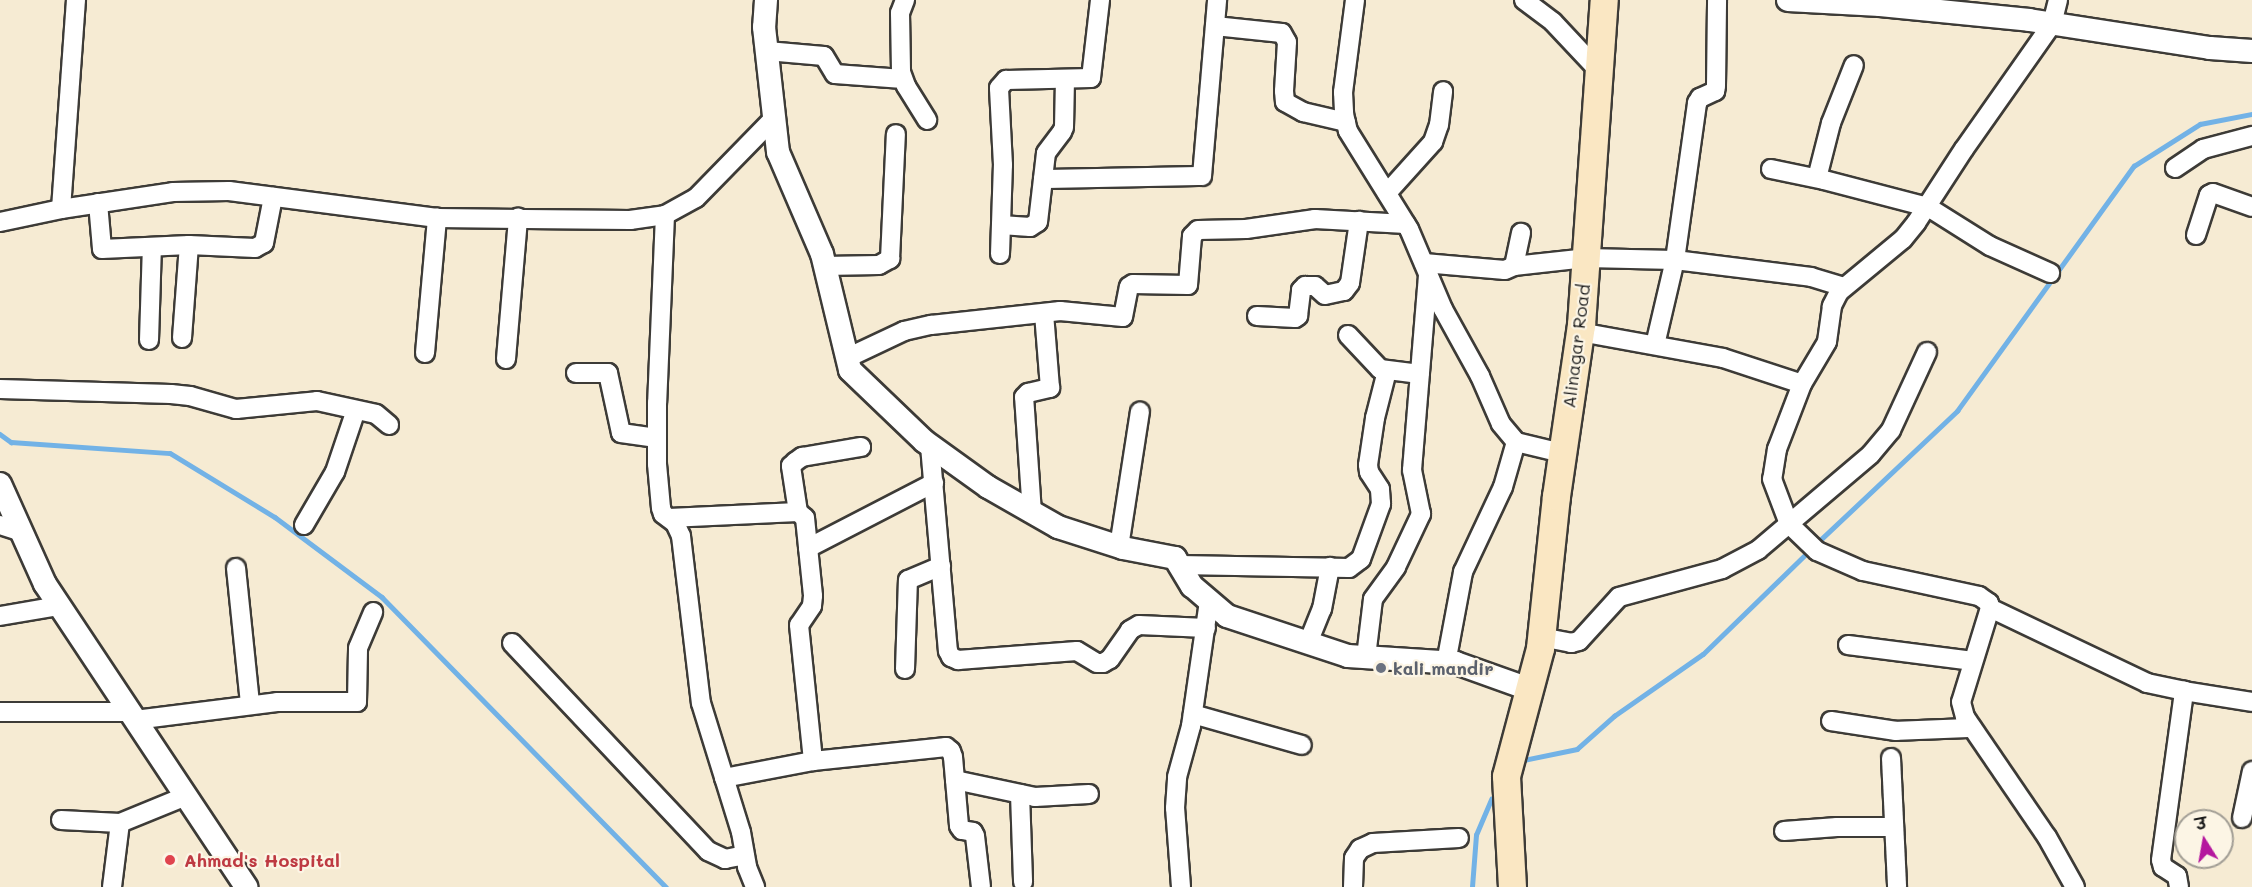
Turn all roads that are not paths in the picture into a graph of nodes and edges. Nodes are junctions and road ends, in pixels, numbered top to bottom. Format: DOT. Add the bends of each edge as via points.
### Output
graph roads {
  1 [pos="76,0"];
  2 [pos="766,0"];
  3 [pos="904,0"];
  4 [pos="1100,0"];
  5 [pos="1217,0"];
  6 [pos="1355,0"];
  7 [pos="1524,0"];
  8 [pos="1604,0"];
  9 [pos="1716,0"];
  10 [pos="1788,0"];
  11 [pos="2058,0"];
  12 [pos="2052,24"];
  13 [pos="1215,26"];
  14 [pos="767,51"];
  15 [pos="2252,51"];
  16 [pos="1854,65"];
  17 [pos="1599,71"];
  18 [pos="903,79"];
  19 [pos="1065,80"];
  20 [pos="1443,91"];
  21 [pos="774,118"];
  22 [pos="927,120"];
  23 [pos="1346,122"];
  24 [pos="896,134"];
  25 [pos="2252,136"];
  26 [pos="2175,168"];
  27 [pos="1772,169"];
  28 [pos="1043,178"];
  29 [pos="1817,178"];
  30 [pos="1387,193"];
  31 [pos="273,197"];
  32 [pos="98,203"];
  33 [pos="1928,207"];
  34 [pos="2252,207"];
  35 [pos="61,209"];
  36 [pos="665,215"];
  37 [pos="437,218"];
  38 [pos="518,218"];
  39 [pos="1359,221"];
  40 [pos="0,222"];
  41 [pos="1406,224"];
  42 [pos="1001,225"];
  43 [pos="1521,233"];
  44 [pos="2196,235"];
  45 [pos="189,245"];
  46 [pos="152,247"];
  47 [pos="1000,255"];
  48 [pos="1586,258"];
  49 [pos="1675,260"];
  50 [pos="824,266"];
  51 [pos="1514,266"];
  52 [pos="1426,269"];
  53 [pos="2050,273"];
  54 [pos="1843,287"];
  55 [pos="1044,313"];
  56 [pos="1257,316"];
  57 [pos="1580,332"];
  58 [pos="1348,335"];
  59 [pos="183,338"];
  60 [pos="149,340"];
  61 [pos="1655,345"];
  62 [pos="1927,352"];
  63 [pos="425,353"];
  64 [pos="847,358"];
  65 [pos="506,359"];
  66 [pos="1387,371"];
  67 [pos="576,373"];
  68 [pos="1420,374"];
  69 [pos="1802,384"];
  70 [pos="0,389"];
  71 [pos="356,410"];
  72 [pos="1140,412"];
  73 [pos="389,425"];
  74 [pos="657,438"];
  75 [pos="1516,442"];
  76 [pos="930,446"];
  77 [pos="861,447"];
  78 [pos="1562,453"];
  79 [pos="934,483"];
  80 [pos="0,484"];
  81 [pos="798,512"];
  82 [pos="1032,513"];
  83 [pos="669,518"];
  84 [pos="1790,524"];
  85 [pos="304,525"];
  86 [pos="11,528"];
  87 [pos="1119,547"];
  88 [pos="808,548"];
  89 [pos="1179,565"];
  90 [pos="941,566"];
  91 [pos="1330,567"];
  92 [pos="236,568"];
  93 [pos="1209,601"];
  94 [pos="59,606"];
  95 [pos="1990,608"];
  96 [pos="373,612"];
  97 [pos="0,616"];
  98 [pos="1206,628"];
  99 [pos="1541,637"];
  100 [pos="1308,643"];
  101 [pos="512,644"];
  102 [pos="1848,645"];
  103 [pos="1366,657"];
  104 [pos="1973,660"];
  105 [pos="1446,663"];
  106 [pos="905,669"];
  107 [pos="1529,689"];
  108 [pos="2184,691"];
  109 [pos="2252,702"];
  110 [pos="250,704"];
  111 [pos="0,712"];
  112 [pos="1193,714"];
  113 [pos="132,716"];
  114 [pos="1831,721"];
  115 [pos="1972,728"];
  116 [pos="1302,745"];
  117 [pos="1891,758"];
  118 [pos="813,761"];
  119 [pos="2252,771"];
  120 [pos="724,778"];
  121 [pos="955,780"];
  122 [pos="1020,794"];
  123 [pos="1089,794"];
  124 [pos="186,796"];
  125 [pos="2242,818"];
  126 [pos="60,820"];
  127 [pos="120,822"];
  128 [pos="1894,827"];
  129 [pos="1784,831"];
  130 [pos="1459,838"];
  131 [pos="745,855"];
  132 [pos="1023,882"];
  133 [pos="112,887"];
  134 [pos="246,887"];
  135 [pos="755,887"];
  136 [pos="981,887"];
  137 [pos="1181,887"];
  138 [pos="1353,887"];
  139 [pos="1512,887"];
  140 [pos="1897,887"];
  141 [pos="2076,887"];
  142 [pos="2179,887"];
  1 -- 35 [label="street"];
  2 -- 14 [label="street"];
  3 -- 18 [label="street" via="900,13"];
  4 -- 19 [label="street" via="1093,74 1091,78"];
  5 -- 13 [label="street"];
  6 -- 23 [label="street" via="1343,92"];
  7 -- 17 [label="street" via="1554,22"];
  8 -- 17 [label="main road, Alinagar Road"];
  9 -- 49 [label="street" via="1716,86 1715,91 1697,103"];
  10 -- 12 [label="street" via="1880,5"];
  11 -- 12 [label="street"];
  12 -- 15 [label="street"];
  12 -- 33 [label="street"];
  13 -- 23 [label="street" via="1282,33 1287,42 1286,102 1303,112"];
  13 -- 28 [label="street" via="1202,176"];
  14 -- 18 [label="street" via="824,56 835,74"];
  14 -- 21 [label="street"];
  16 -- 29 [label="street" via="1831,123"];
  17 -- 48 [label="main road, Alinagar Road"];
  18 -- 22 [label="street"];
  19 -- 28 [label="street" via="1062,132 1046,153"];
  19 -- 42 [label="street" via="1001,83"];
  20 -- 30 [label="street" via="1433,142"];
  21 -- 36 [label="street" via="696,198"];
  21 -- 50 [label="street" via="778,152"];
  23 -- 30 [label="street"];
  24 -- 50 [label="street" via="890,259 879,265"];
  25 -- 26 [label="street" via="2203,149"];
  27 -- 29 [label="street"];
  28 -- 42 [label="street" via="1035,226"];
  29 -- 33 [label="street"];
  30 -- 41 [label="street"];
  31 -- 32 [label="street" via="229,190 173,192"];
  31 -- 37 [label="street"];
  31 -- 45 [label="street" via="261,246"];
  32 -- 35 [label="street"];
  32 -- 46 [label="street" via="102,249"];
  33 -- 53 [label="street" via="1990,246"];
  33 -- 54 [label="street" via="1903,238"];
  34 -- 44 [label="street" via="2213,193 2209,195"];
  35 -- 40 [label="street"];
  36 -- 38 [label="street" via="630,220"];
  36 -- 74 [label="street"];
  37 -- 38 [label="street"];
  37 -- 63 [label="street"];
  38 -- 65 [label="street"];
  39 -- 41 [label="street"];
  39 -- 55 [label="street" via="1315,219 1194,232 1188,285 1133,284 1129,287 1126,312 1119,319 1073,311"];
  39 -- 56 [label="street" via="1350,283 1344,291 1325,295 1315,286 1305,286 1295,318"];
  41 -- 52 [label="street"];
  42 -- 47 [label="street"];
  43 -- 51 [label="street"];
  45 -- 46 [label="street"];
  45 -- 59 [label="street"];
  46 -- 60 [label="street"];
  48 -- 49 [label="street"];
  48 -- 51 [label="street"];
  48 -- 57 [label="main road, Alinagar Road"];
  49 -- 54 [label="street" via="1811,277"];
  49 -- 61 [label="street"];
  50 -- 64 [label="street"];
  51 -- 52 [label="street" via="1505,270"];
  52 -- 68 [label="street"];
  52 -- 75 [label="street" via="1501,424"];
  54 -- 69 [label="street" via="1832,306 1827,342"];
  55 -- 64 [label="street" via="919,327"];
  55 -- 82 [label="street" via="1050,388 1024,397"];
  57 -- 61 [label="street"];
  57 -- 78 [label="main road, Alinagar Road"];
  58 -- 66 [label="street"];
  61 -- 69 [label="street" via="1741,363"];
  62 -- 84 [label="street" via="1891,430 1871,454"];
  64 -- 76 [label="street" via="850,370"];
  66 -- 68 [label="street"];
  66 -- 91 [label="street" via="1368,465 1380,489 1381,504 1361,559 1349,568"];
  67 -- 74 [label="street" via="608,373 621,433"];
  68 -- 103 [label="street" via="1412,470 1420,514 1396,567 1373,599"];
  69 -- 84 [label="street" via="1772,469 1776,492"];
  70 -- 71 [label="street" via="171,394 236,409 308,400"];
  71 -- 73 [label="street" via="376,414"];
  71 -- 85 [label="street" via="334,472"];
  72 -- 87 [label="street"];
  74 -- 83 [label="street" via="661,508"];
  75 -- 78 [label="street"];
  75 -- 105 [label="street" via="1503,487 1463,572"];
  76 -- 79 [label="street"];
  76 -- 82 [label="street"];
  77 -- 81 [label="street" via="801,457 791,466"];
  78 -- 99 [label="main road, Alinagar Road"];
  79 -- 88 [label="street"];
  79 -- 90 [label="street"];
  80 -- 86 [label="street"];
  81 -- 83 [label="street"];
  81 -- 88 [label="street" via="805,518"];
  82 -- 87 [label="street" via="1058,527"];
  83 -- 120 [label="street" via="681,536 697,681"];
  84 -- 95 [label="street" via="1812,548 1863,571 1979,596"];
  84 -- 99 [label="street" via="1758,550 1722,570 1619,597 1579,641"];
  86 -- 94 [label="street"];
  87 -- 89 [label="street" via="1175,558"];
  88 -- 118 [label="street" via="812,606 799,625"];
  89 -- 91 [label="street"];
  89 -- 93 [label="street" via="1192,586"];
  90 -- 98 [label="street" via="948,651 958,660 1068,650 1103,663 1130,630 1139,626"];
  90 -- 106 [label="street" via="908,580"];
  91 -- 100 [label="street" via="1322,609"];
  92 -- 110 [label="street"];
  93 -- 98 [label="street"];
  93 -- 100 [label="street" via="1227,616"];
  94 -- 97 [label="street"];
  94 -- 113 [label="street"];
  95 -- 104 [label="street"];
  95 -- 108 [label="street" via="2147,683"];
  96 -- 110 [label="street" via="358,648 357,702"];
  98 -- 112 [label="street"];
  99 -- 107 [label="main road, Alinagar Road"];
  100 -- 103 [label="street" via="1348,656"];
  101 -- 131 [label="street" via="708,851 725,859"];
  102 -- 104 [label="street"];
  103 -- 105 [label="street"];
  104 -- 115 [label="street" via="1961,702"];
  105 -- 107 [label="street"];
  107 -- 139 [label="main road, Alinagar Road" via="1506,776"];
  108 -- 109 [label="street"];
  108 -- 142 [label="street" via="2161,860 2163,867 2176,876"];
  110 -- 113 [label="street"];
  111 -- 113 [label="street"];
  112 -- 116 [label="street"];
  112 -- 137 [label="street" via="1176,791"];
  113 -- 124 [label="street"];
  114 -- 115 [label="street" via="1896,730"];
  115 -- 141 [label="street" via="2047,837"];
  117 -- 128 [label="street"];
  118 -- 120 [label="street"];
  118 -- 121 [label="street" via="939,746 951,751"];
  119 -- 125 [label="street"];
  120 -- 131 [label="street"];
  121 -- 122 [label="street"];
  121 -- 136 [label="street" via="959,826 975,836"];
  122 -- 123 [label="street"];
  122 -- 132 [label="street"];
  124 -- 127 [label="street"];
  124 -- 134 [label="street"];
  126 -- 127 [label="street"];
  127 -- 133 [label="street"];
  128 -- 129 [label="street"];
  128 -- 140 [label="street"];
  130 -- 138 [label="street" via="1372,843 1360,849 1354,858"];
  131 -- 135 [label="street"];
}
